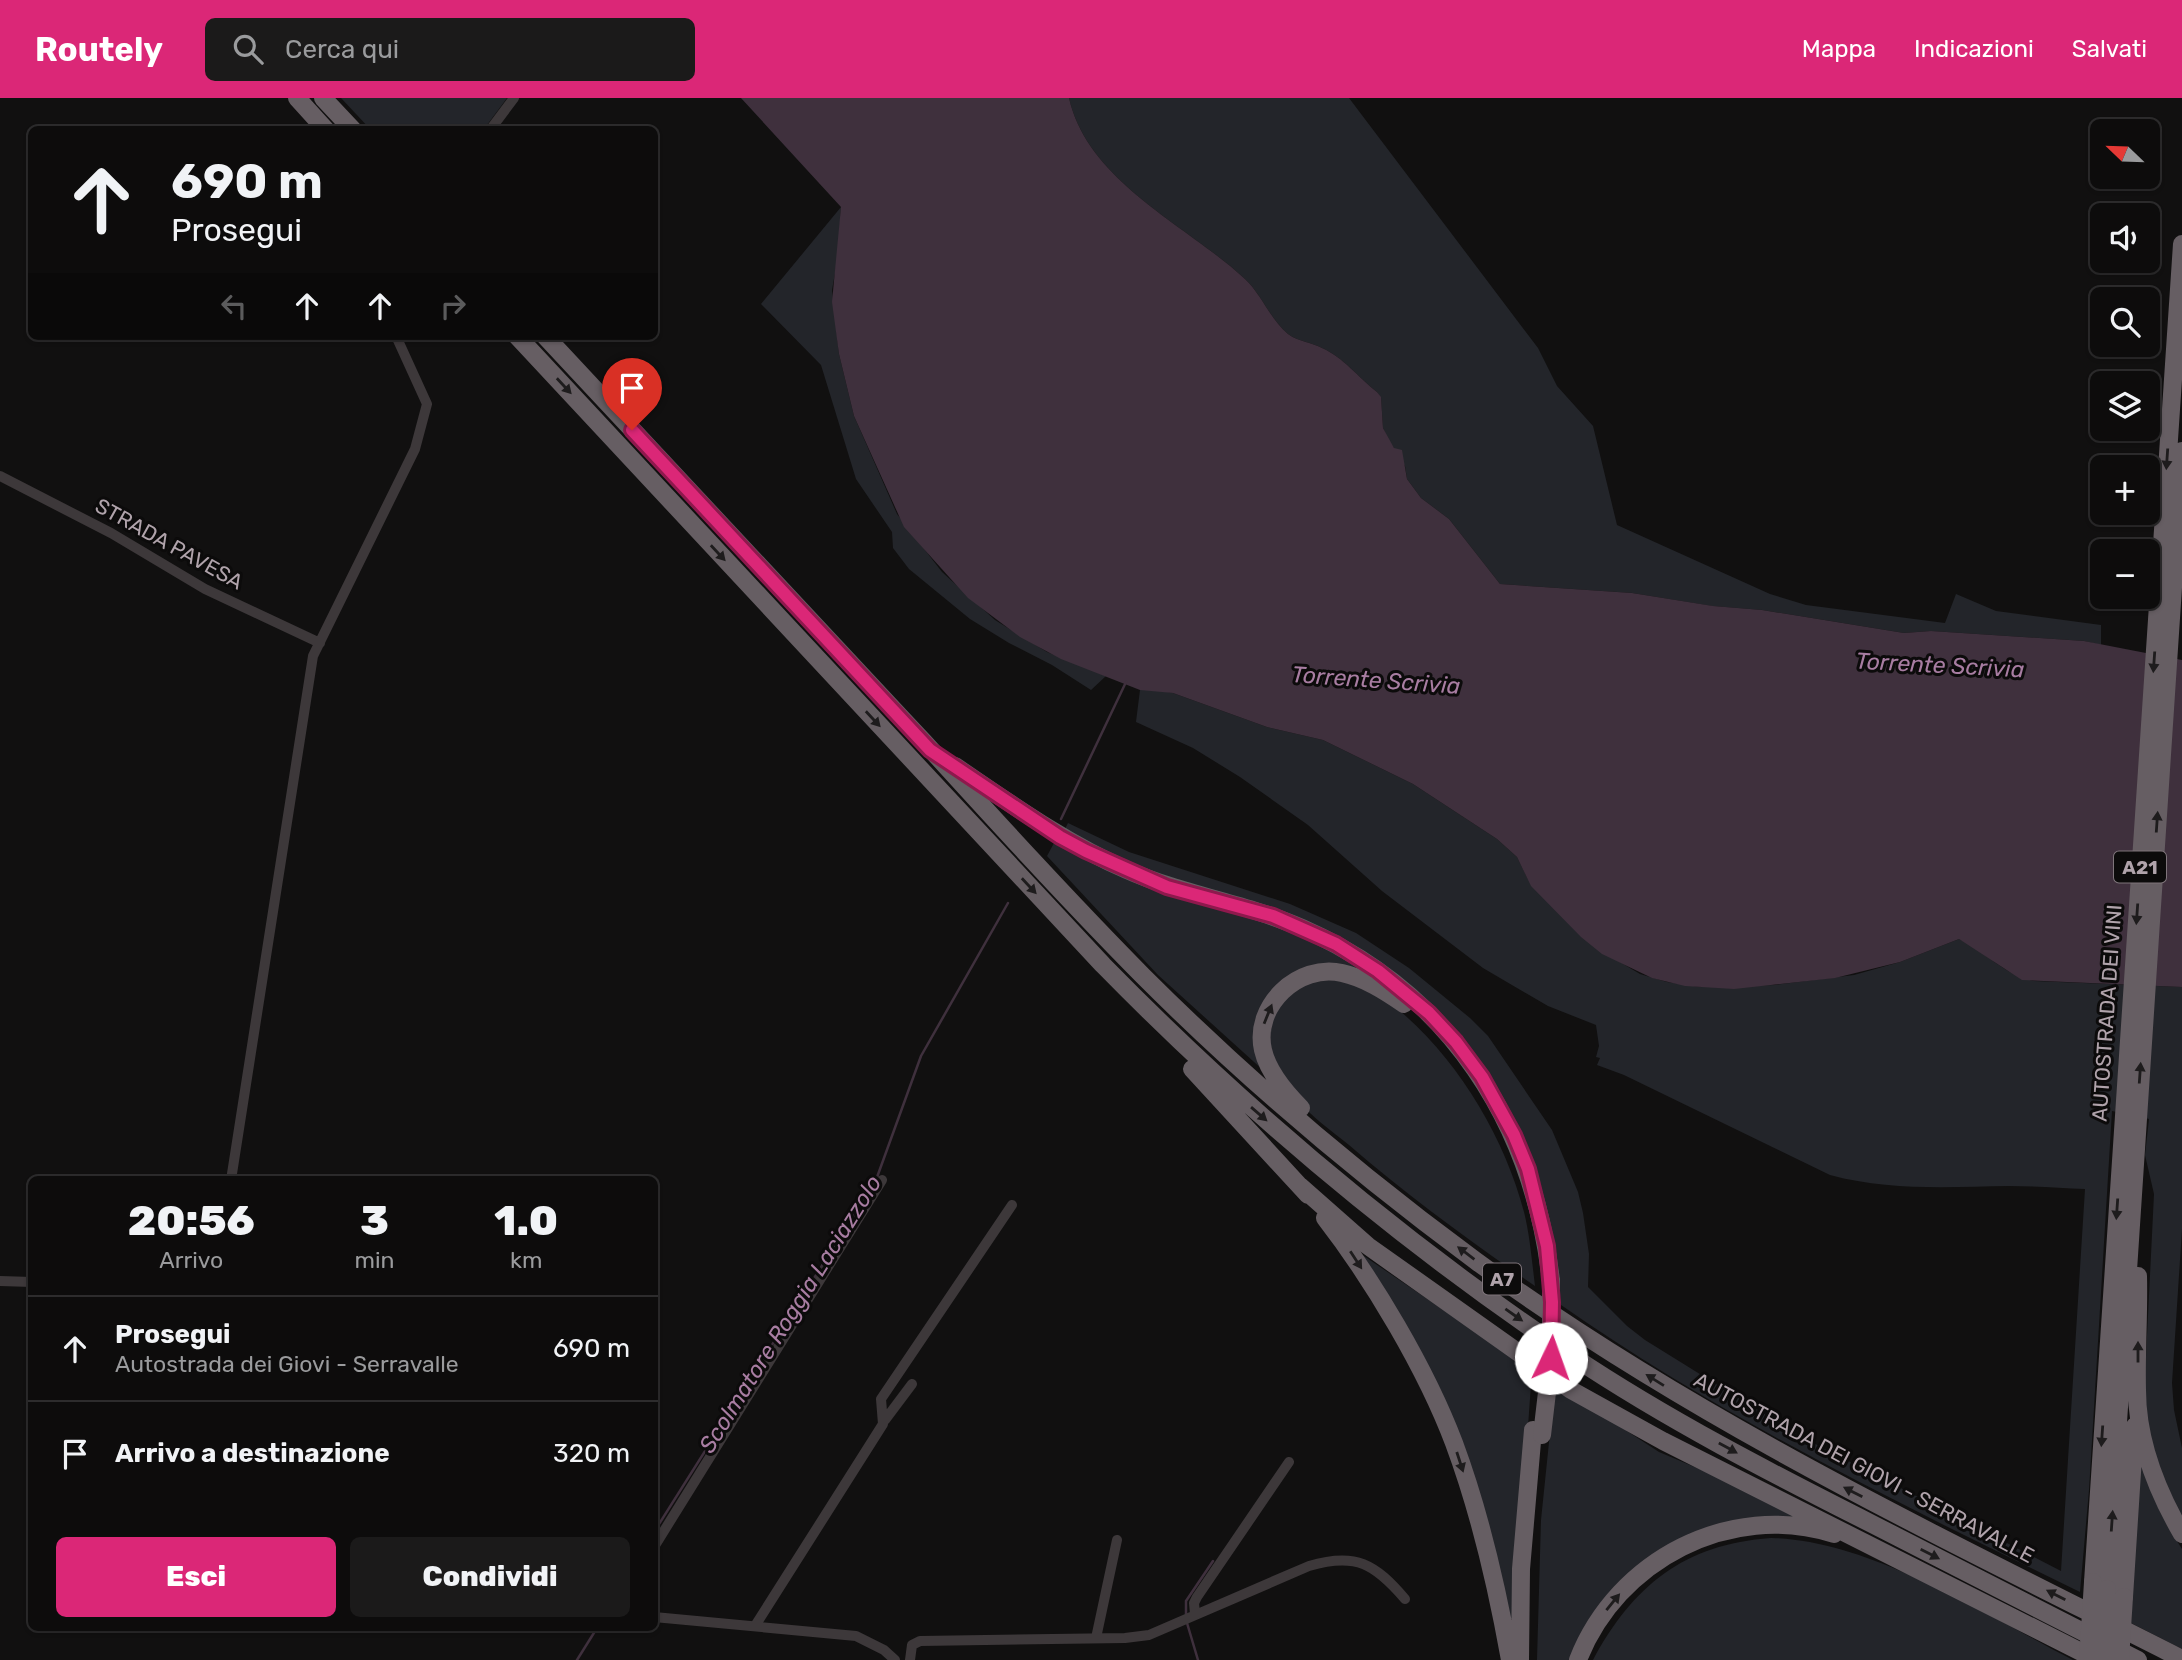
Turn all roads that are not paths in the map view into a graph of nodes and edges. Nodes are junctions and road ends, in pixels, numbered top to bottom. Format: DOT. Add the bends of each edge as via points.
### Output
graph roads {
  1 [pos="297,98"];
  2 [pos="323,98"];
  3 [pos="514,98"];
  4 [pos="322,126"];
  5 [pos="349,126"];
  6 [pos="493,126"];
  7 [pos="2182,244"];
  8 [pos="398,340"];
  9 [pos="521,340"];
  10 [pos="549,340"];
  11 [pos="2182,451"];
  12 [pos="0,476"];
  13 [pos="2165,595"];
  14 [pos="320,643"];
  15 [pos="930,750"];
  16 [pos="1103,965"];
  17 [pos="2129,1141"];
  18 [pos="2134,1173"];
  19 [pos="233,1176"];
  20 [pos="882,1180"];
  21 [pos="1377,1185"];
  22 [pos="1300,1186"];
  23 [pos="1012,1205"];
  24 [pos="0,1281"];
  25 [pos="1545,1281"];
  26 [pos="28,1282"];
  27 [pos="912,1384"];
  28 [pos="2137,1392"];
  29 [pos="885,1420"];
  30 [pos="1538,1432"];
  31 [pos="1289,1462"];
  32 [pos="2182,1534"];
  33 [pos="1117,1540"];
  34 [pos="658,1541"];
  35 [pos="1885,1554"];
  36 [pos="2100,1585"];
  37 [pos="1405,1599"];
  38 [pos="1195,1614"];
  39 [pos="658,1617"];
  40 [pos="755,1626"];
  41 [pos="1096,1638"];
  42 [pos="2182,1659"];
  43 [pos="895,1660"];
  44 [pos="910,1660"];
  45 [pos="1510,1660"];
  46 [pos="1520,1660"];
  47 [pos="1530,1660"];
  48 [pos="1578,1660"];
  49 [pos="2088,1660"];
  50 [pos="2100,1660"];
  51 [pos="2120,1660"];
  52 [pos="2138,1660"];
  1 -- 4 [label="highway"];
  2 -- 5 [label="highway"];
  3 -- 6 [label="street"];
  7 -- 13 [label="highway, AUTOSTRADA DEI VINI / A21, one-way"];
  8 -- 14 [label="street" via="427,404 415,449"];
  9 -- 16 [label="highway, AUTOSTRADA DEI GIOVI - SERRAVALLE / A7, one-way"];
  10 -- 15 [label="highway, AUTOSTRADA DEI GIOVI - SERRAVALLE / A7"];
  11 -- 13 [label="highway, AUTOSTRADA DEI VINI / A21"];
  12 -- 14 [label="street, STRADA PAVESA" via="111,533 205,589"];
  13 -- 17 [label="highway, AUTOSTRADA DEI VINI / A21"];
  14 -- 19 [label="street" via="313,656"];
  15 -- 21 [label="highway, AUTOSTRADA DEI GIOVI - SERRAVALLE / A7" via="1160,993"];
  15 -- 25 [label="highway" via="1077,846 1167,887 1302,928 1364,961 1420,1005 1482,1077 1514,1135 1539,1208"];
  16 -- 22 [label="highway" via="1151,1027"];
  16 -- 52 [label="highway, AUTOSTRADA DEI GIOVI - SERRAVALLE / A7, one-way" via="1238,1096 1352,1194 1573,1356 1792,1483"];
  17 -- 18 [label="highway, AUTOSTRADA DEI VINI / A21"];
  17 -- 36 [label="highway, AUTOSTRADA DEI VINI / A21, one-way"];
  28 -- 18 [label="highway, one-way"];
  36 -- 18 [label="highway, AUTOSTRADA DEI VINI / A21, one-way"];
  20 -- 34 [label="street"];
  21 -- 25 [label="highway, one-way" via="1290,1097 1263,1048 1264,1018 1271,1004 1289,985 1312,974 1340,972 1406,1005 1472,1080 1520,1178"];
  42 -- 21 [label="highway, AUTOSTRADA DEI GIOVI - SERRAVALLE / A7, one-way" via="1799,1464 1676,1394 1488,1269"];
  22 -- 35 [label="highway" via="1368,1246 1571,1390"];
  22 -- 45 [label="highway, one-way" via="1354,1256 1413,1356 1454,1442 1490,1559"];
  23 -- 29 [label="street" via="881,1399"];
  24 -- 26 [label="street"];
  25 -- 30 [label="highway"];
  27 -- 29 [label="street"];
  28 -- 32 [label="highway" via="2150,1464"];
  28 -- 51 [label="highway, bridge"];
  29 -- 40 [label="street"];
  30 -- 46 [label="highway" via="1521,1569"];
  30 -- 47 [label="highway"];
  31 -- 38 [label="street" via="1198,1597"];
  33 -- 41 [label="street"];
  48 -- 35 [label="highway, one-way" via="1586,1639 1614,1598 1651,1564 1695,1539 1736,1527 1795,1526 1820,1530"];
  35 -- 50 [label="highway"];
  36 -- 49 [label="highway, AUTOSTRADA DEI VINI / A21, bridge"];
  36 -- 50 [label="highway, AUTOSTRADA DEI VINI / A21, bridge"];
  37 -- 38 [label="street" via="1375,1568 1334,1561 1308,1566"];
  38 -- 41 [label="street" via="1149,1634"];
  39 -- 40 [label="street"];
  40 -- 43 [label="street" via="856,1636"];
  41 -- 44 [label="street" via="920,1642 912,1645"];
}
